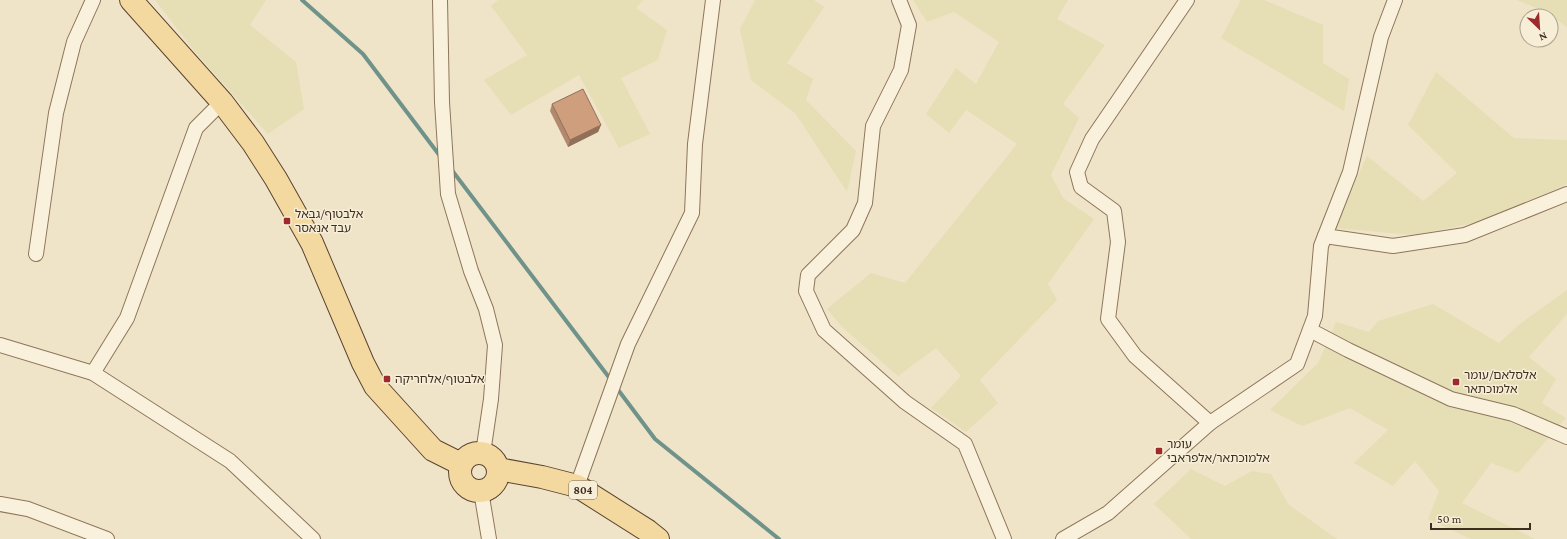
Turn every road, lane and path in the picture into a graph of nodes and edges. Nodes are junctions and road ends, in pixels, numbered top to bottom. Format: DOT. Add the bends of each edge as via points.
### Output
graph roads {
  1 [pos="93,0"];
  2 [pos="131,0"];
  3 [pos="440,0"];
  4 [pos="713,0"];
  5 [pos="900,0"];
  6 [pos="1187,0"];
  7 [pos="1394,0"];
  8 [pos="222,102"];
  9 [pos="1567,194"];
  10 [pos="1325,236"];
  11 [pos="36,254"];
  12 [pos="1310,330"];
  13 [pos="0,345"];
  14 [pos="93,373"];
  15 [pos="1210,423"];
  16 [pos="1567,437"];
  17 [pos="484,453"];
  18 [pos="461,464"];
  19 [pos="498,469"];
  20 [pos="577,486"];
  21 [pos="481,491"];
  22 [pos="0,504"];
  23 [pos="107,539"];
  24 [pos="313,539"];
  25 [pos="489,539"];
  26 [pos="658,539"];
  27 [pos="1004,539"];
  28 [pos="1063,539"];
  1 -- 11 [label="street" via="74,42 56,113"];
  2 -- 8 [label="main road"];
  3 -- 17 [label="street" via="442,102 448,194 471,271 486,309 495,345"];
  4 -- 20 [label="street" via="695,144 692,213 628,344"];
  5 -- 27 [label="street" via="909,25 903,62 873,126 865,203 853,230 808,275 806,291 824,330 904,402 965,444"];
  6 -- 15 [label="street" via="1092,140 1077,172 1081,187 1114,211 1118,242 1108,319 1135,356"];
  7 -- 10 [label="street" via="1381,37 1350,172"];
  8 -- 14 [label="street" via="196,128 127,318"];
  8 -- 18 [label="main road" via="276,179 312,243 375,386 433,450"];
  9 -- 10 [label="street" via="1465,236 1393,246"];
  10 -- 12 [label="street" via="1321,246 1315,316"];
  12 -- 15 [label="street" via="1297,364"];
  12 -- 16 [label="street" via="1452,399 1513,414"];
  13 -- 14 [label="street"];
  14 -- 24 [label="street" via="230,461"];
  15 -- 28 [label="street" via="1108,512"];
  17 -- 18 [label="main road" via="478,452 468,456"];
  17 -- 19 [label="main road" via="493,459"];
  18 -- 21 [label="main road" via="459,470 462,481 470,489"];
  19 -- 20 [label="main road, 804"];
  19 -- 21 [label="main road" via="496,481"];
  20 -- 26 [label="main road, 804"];
  21 -- 25 [label="street"];
  22 -- 23 [label="street" via="28,509"];
}
